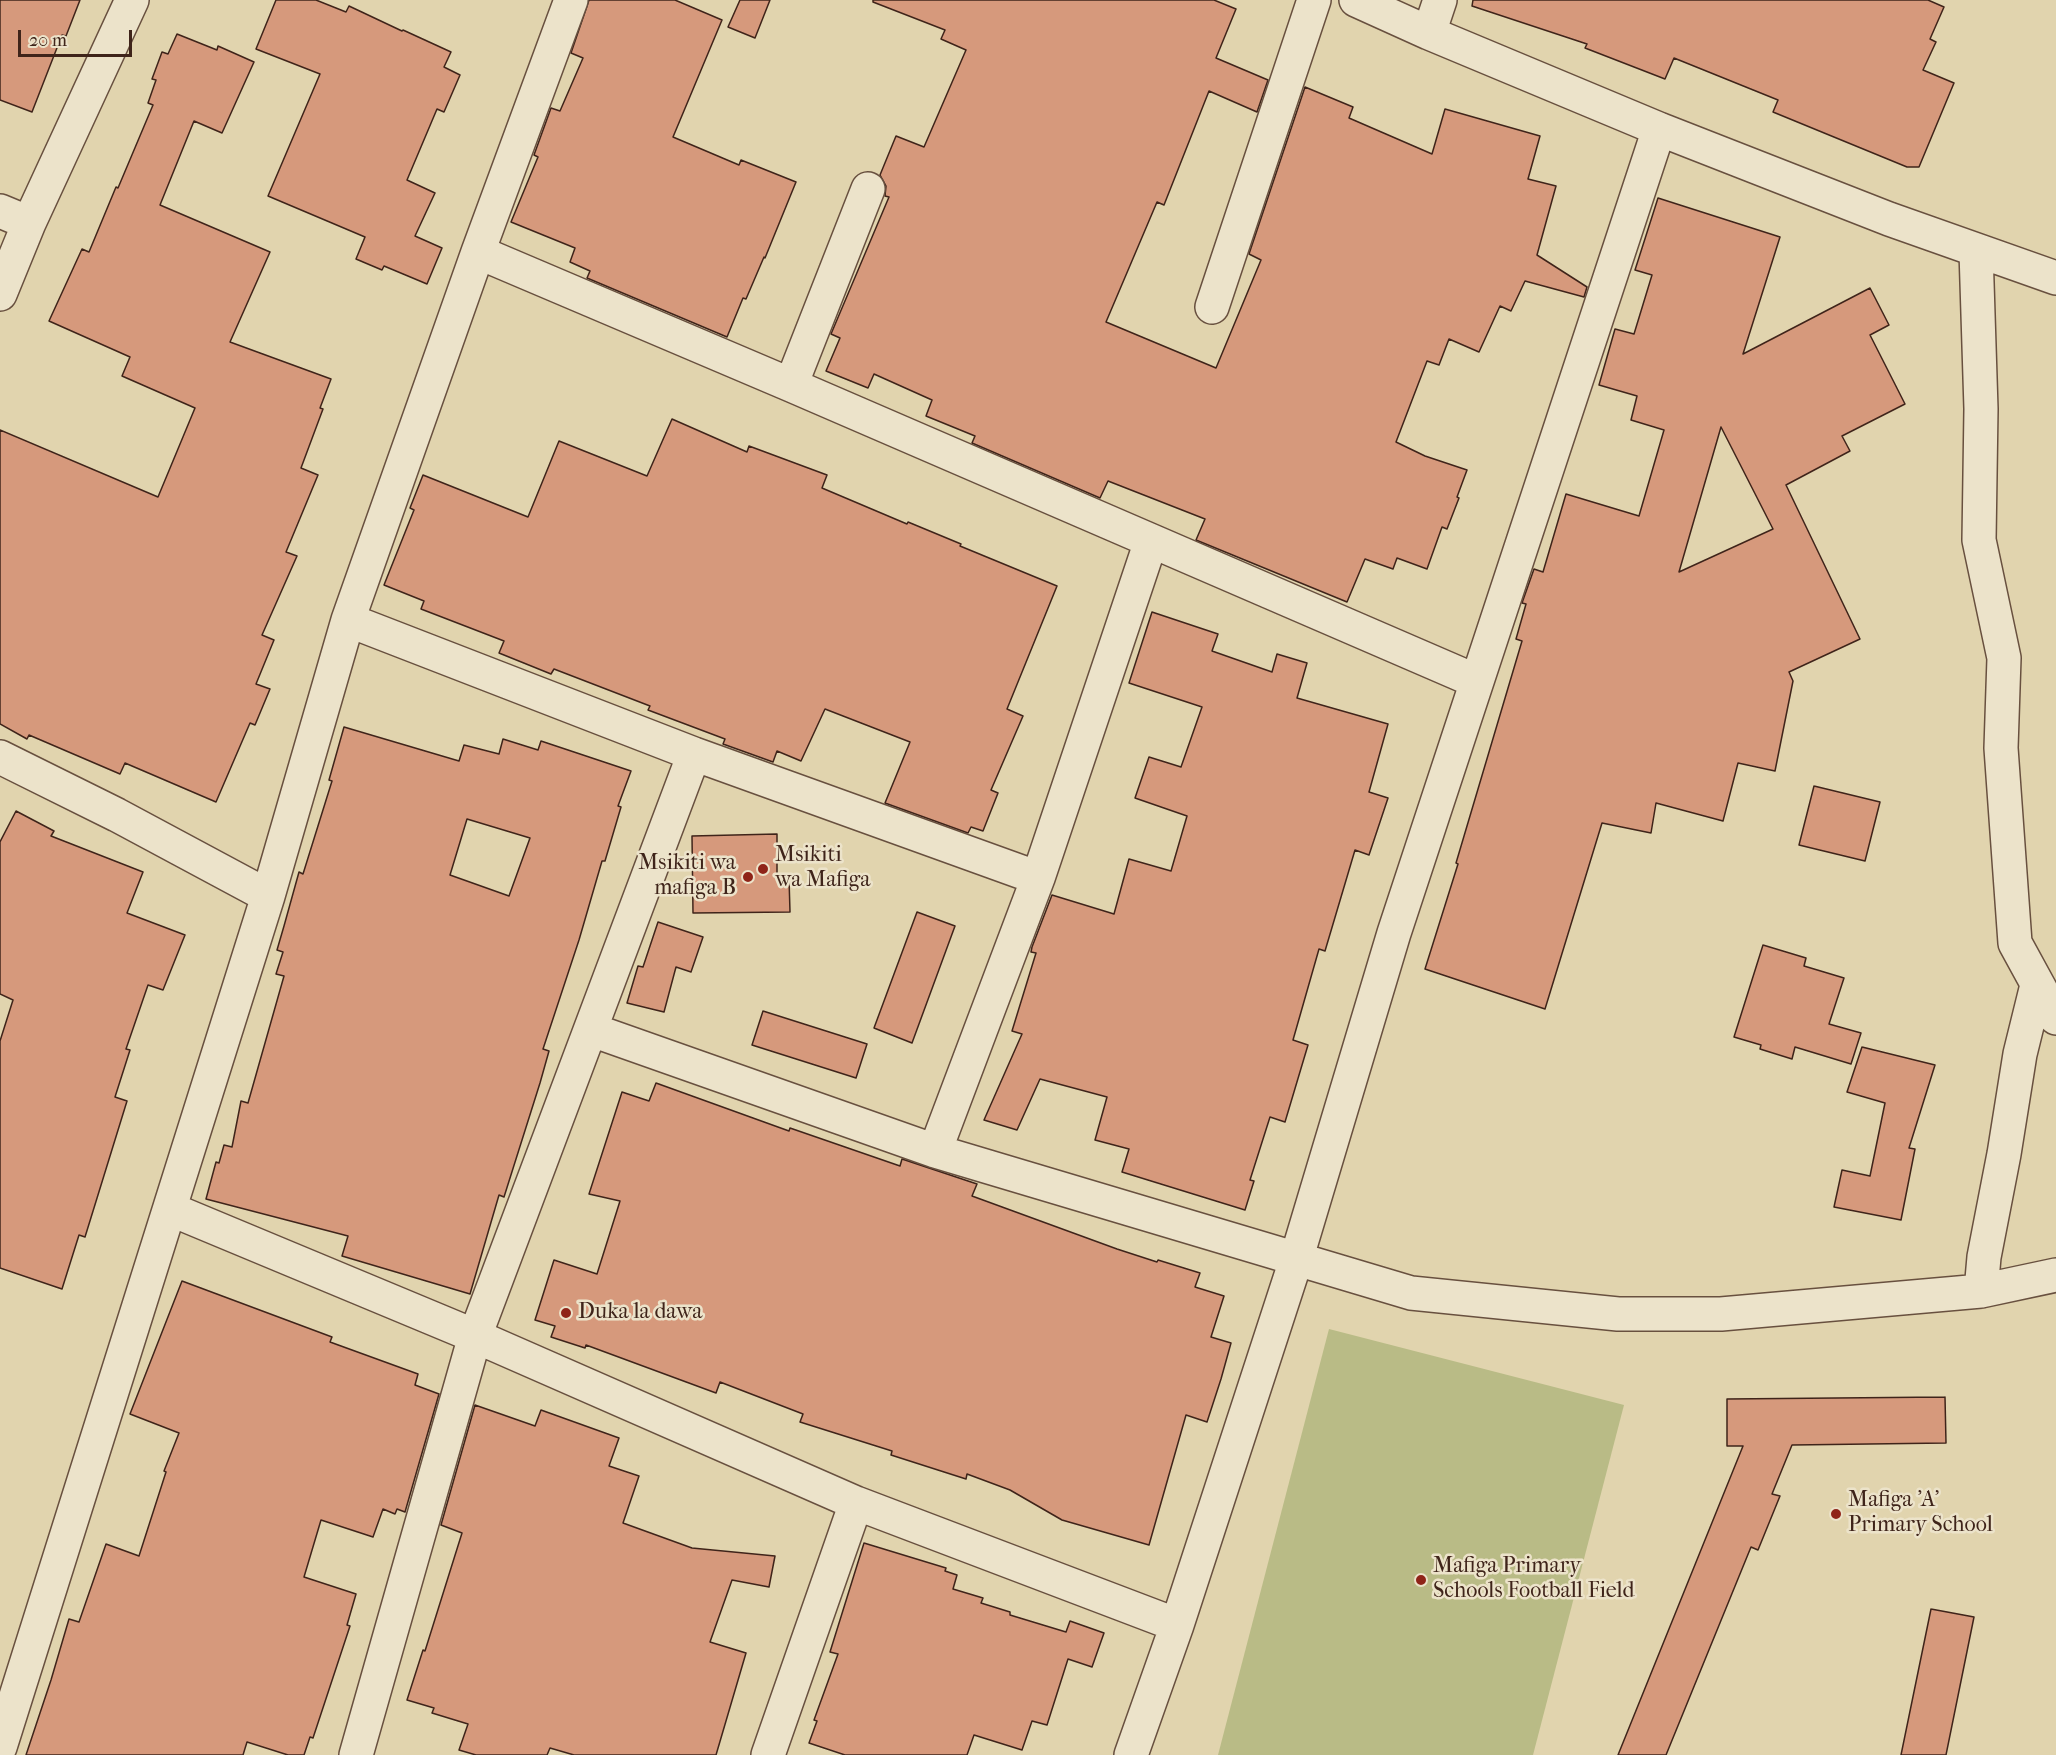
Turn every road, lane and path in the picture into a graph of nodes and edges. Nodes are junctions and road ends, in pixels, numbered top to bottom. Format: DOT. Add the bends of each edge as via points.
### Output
graph roads {
  1 [pos="132,0"];
  2 [pos="571,0"];
  3 [pos="1314,0"];
  4 [pos="1356,0"];
  5 [pos="1440,0"];
  6 [pos="1429,33"];
  7 [pos="1659,129"];
  8 [pos="868,189"];
  9 [pos="15,217"];
  10 [pos="1976,251"];
  11 [pos="478,252"];
  12 [pos="2056,278"];
  13 [pos="0,294"];
  14 [pos="1212,307"];
  15 [pos="791,385"];
  16 [pos="1151,541"];
  17 [pos="348,620"];
  18 [pos="1476,681"];
  19 [pos="694,754"];
  20 [pos="0,757"];
  21 [pos="1038,878"];
  22 [pos="268,896"];
  23 [pos="2037,985"];
  24 [pos="2056,1018"];
  25 [pos="592,1030"];
  26 [pos="935,1151"];
  27 [pos="170,1209"];
  28 [pos="1296,1260"];
  29 [pos="2056,1275"];
  30 [pos="1981,1291"];
  31 [pos="475,1336"];
  32 [pos="856,1503"];
  33 [pos="1177,1625"];
  34 [pos="0,1747"];
  35 [pos="356,1755"];
  36 [pos="768,1755"];
  37 [pos="1131,1755"];
  1 -- 9 [label="street"];
  2 -- 11 [label="street"];
  3 -- 14 [label="street"];
  4 -- 6 [label="street"];
  5 -- 6 [label="street"];
  6 -- 7 [label="street"];
  7 -- 10 [label="street"];
  7 -- 18 [label="street"];
  8 -- 15 [label="street"];
  9 -- 13 [label="street"];
  10 -- 12 [label="street"];
  10 -- 23 [label="street" via="1981,409 1979,540 2004,658 2001,748 2015,943"];
  11 -- 15 [label="street"];
  11 -- 17 [label="street"];
  15 -- 16 [label="street"];
  16 -- 18 [label="street"];
  16 -- 21 [label="street"];
  17 -- 19 [label="street"];
  17 -- 22 [label="street"];
  18 -- 28 [label="street" via="1394,933"];
  19 -- 21 [label="street"];
  19 -- 25 [label="street"];
  20 -- 22 [label="street"];
  21 -- 26 [label="street"];
  22 -- 27 [label="street"];
  23 -- 24 [label="street"];
  23 -- 30 [label="street" via="2020,1054"];
  25 -- 26 [label="street"];
  25 -- 31 [label="street"];
  26 -- 28 [label="street"];
  27 -- 31 [label="street"];
  27 -- 34 [label="street"];
  28 -- 30 [label="street" via="1411,1293 1618,1314 1721,1314"];
  28 -- 33 [label="street"];
  29 -- 30 [label="street"];
  31 -- 32 [label="street"];
  31 -- 35 [label="street"];
  32 -- 33 [label="street"];
  32 -- 36 [label="street"];
  33 -- 37 [label="street"];
}
